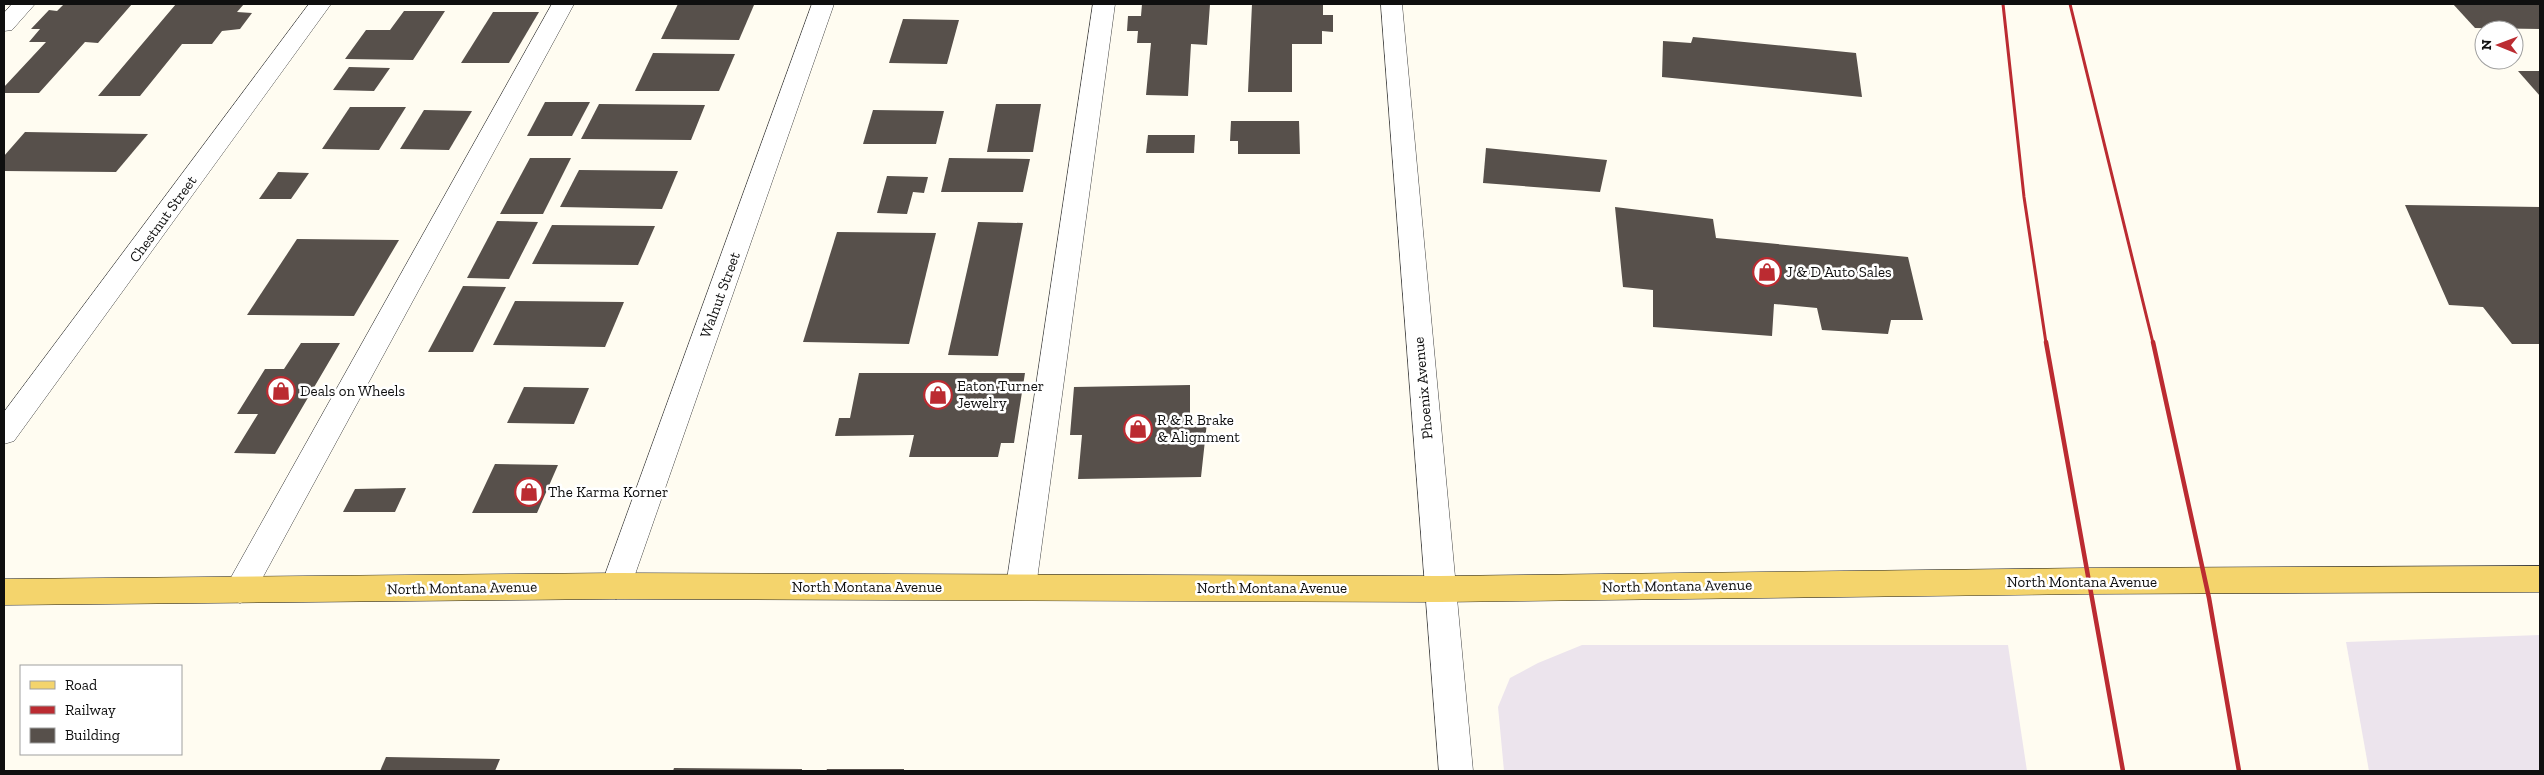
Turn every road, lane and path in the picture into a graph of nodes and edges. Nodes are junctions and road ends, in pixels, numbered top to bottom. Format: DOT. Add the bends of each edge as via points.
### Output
graph roads {
  1 [pos="24,4"];
  2 [pos="320,4"];
  3 [pos="563,4"];
  4 [pos="823,4"];
  5 [pos="1104,4"];
  6 [pos="1391,4"];
  7 [pos="4,25"];
  8 [pos="4,433"];
  9 [pos="2540,579"];
  10 [pos="616,586"];
  11 [pos="1021,587"];
  12 [pos="1440,589"];
  13 [pos="240,590"];
  14 [pos="4,592"];
  15 [pos="1456,771"];
  1 -- 7 [label="street"];
  2 -- 8 [label="street, Chestnut Street"];
  3 -- 13 [label="street"];
  4 -- 10 [label="street, Walnut Street"];
  5 -- 11 [label="street"];
  6 -- 12 [label="street, Phoenix Avenue"];
  9 -- 12 [label="main road, North Montana Avenue"];
  10 -- 11 [label="main road, North Montana Avenue"];
  10 -- 13 [label="main road, North Montana Avenue"];
  11 -- 12 [label="main road, North Montana Avenue"];
  12 -- 15 [label="street, Phoenix Avenue"];
  13 -- 14 [label="main road, North Montana Avenue"];
}
